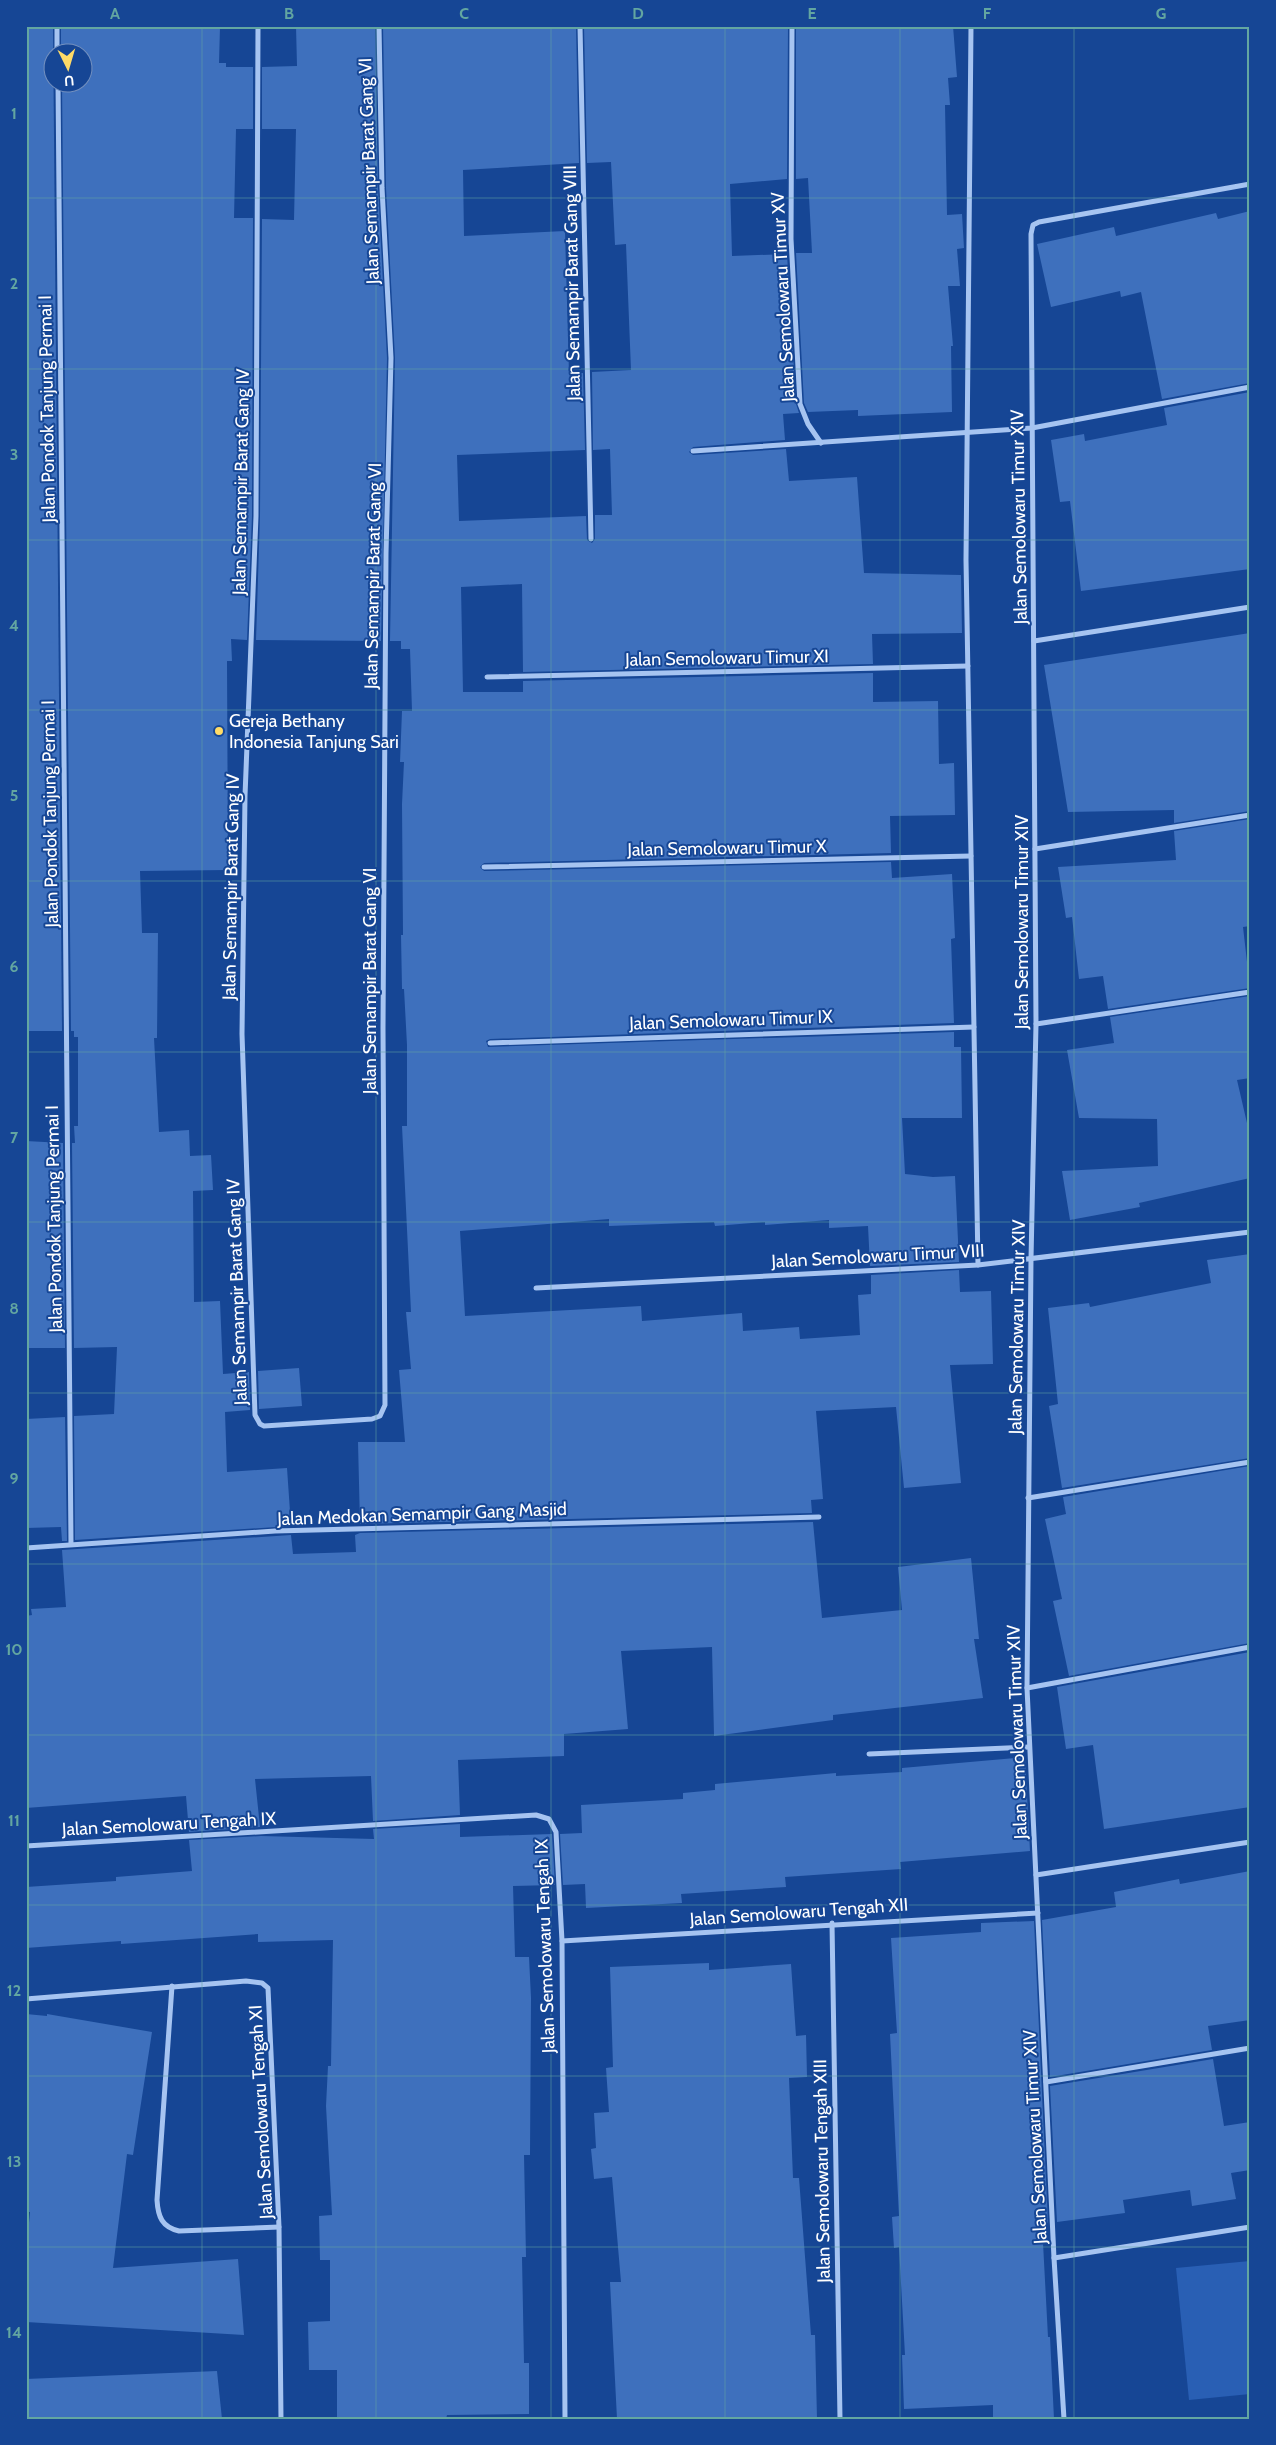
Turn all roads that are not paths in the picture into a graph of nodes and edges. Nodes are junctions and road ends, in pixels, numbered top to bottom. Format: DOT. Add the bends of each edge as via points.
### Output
graph roads {
  1 [pos="57,26"];
  2 [pos="258,26"];
  3 [pos="379,26"];
  4 [pos="580,26"];
  5 [pos="792,26"];
  6 [pos="971,26"];
  7 [pos="57,42"];
  8 [pos="58,92"];
  9 [pos="1250,184"];
  10 [pos="1250,387"];
  11 [pos="1032,428"];
  12 [pos="969,431"];
  13 [pos="821,443"];
  14 [pos="693,451"];
  15 [pos="591,539"];
  16 [pos="1250,607"];
  17 [pos="1034,640"];
  18 [pos="968,666"];
  19 [pos="487,677"];
  20 [pos="1250,815"];
  21 [pos="1035,849"];
  22 [pos="971,856"];
  23 [pos="484,867"];
  24 [pos="1250,992"];
  25 [pos="1036,1024"];
  26 [pos="974,1027"];
  27 [pos="490,1042"];
  28 [pos="1250,1232"];
  29 [pos="1031,1260"];
  30 [pos="978,1265"];
  31 [pos="536,1288"];
  32 [pos="386,1396"];
  33 [pos="1250,1462"];
  34 [pos="1028,1498"];
  35 [pos="819,1517"];
  36 [pos="71,1544"];
  37 [pos="26,1548"];
  38 [pos="1250,1647"];
  39 [pos="1027,1688"];
  40 [pos="1029,1747"];
  41 [pos="869,1754"];
  42 [pos="1250,1842"];
  43 [pos="26,1846"];
  44 [pos="1036,1875"];
  45 [pos="1038,1912"];
  46 [pos="832,1924"];
  47 [pos="562,1941"];
  48 [pos="172,1986"];
  49 [pos="26,1999"];
  50 [pos="1250,2048"];
  51 [pos="1046,2082"];
  52 [pos="279,2227"];
  53 [pos="1250,2227"];
  54 [pos="1054,2258"];
  55 [pos="282,2419"];
  56 [pos="565,2419"];
  57 [pos="840,2419"];
  58 [pos="1064,2419"];
  1 -- 7 [label="street"];
  2 -- 32 [label="street, Jalan Semampir Barat Gang IV" via="256,516 242,1034 255,1416 264,1426 372,1419 384,1410"];
  3 -- 32 [label="street, Jalan Semampir Barat Gang VI" via="382,188 391,358 386,553"];
  4 -- 15 [label="street, Jalan Semampir Barat Gang VIII"];
  5 -- 13 [label="street, Jalan Semolowaru Timur XV" via="790,240 800,404"];
  6 -- 12 [label="street"];
  8 -- 36 [label="street, Jalan Pondok Tanjung Permai I"];
  9 -- 11 [label="street, Jalan Semolowaru Timur XIV" via="1033,225"];
  10 -- 11 [label="street"];
  11 -- 12 [label="street"];
  11 -- 17 [label="street, Jalan Semolowaru Timur XIV"];
  12 -- 13 [label="street"];
  12 -- 18 [label="street"];
  13 -- 14 [label="street"];
  16 -- 17 [label="street"];
  17 -- 21 [label="street, Jalan Semolowaru Timur XIV"];
  18 -- 19 [label="street, Jalan Semolowaru Timur XI"];
  18 -- 22 [label="street"];
  20 -- 21 [label="street"];
  21 -- 25 [label="street, Jalan Semolowaru Timur XIV"];
  22 -- 23 [label="street, Jalan Semolowaru Timur X"];
  22 -- 26 [label="street"];
  24 -- 25 [label="street"];
  25 -- 29 [label="street, Jalan Semolowaru Timur XIV"];
  26 -- 27 [label="street, Jalan Semolowaru Timur IX"];
  26 -- 30 [label="street"];
  28 -- 29 [label="street, Jalan Semolowaru Timur VIII"];
  29 -- 30 [label="street, Jalan Semolowaru Timur VIII"];
  29 -- 34 [label="street, Jalan Semolowaru Timur XIV"];
  30 -- 31 [label="street, Jalan Semolowaru Timur VIII"];
  33 -- 34 [label="street"];
  34 -- 39 [label="street, Jalan Semolowaru Timur XIV"];
  35 -- 36 [label="street, Jalan Medokan Semampir Gang Masjid" via="276,1531"];
  36 -- 37 [label="street, Jalan Medokan Semampir Gang Masjid"];
  38 -- 39 [label="street"];
  39 -- 40 [label="street, Jalan Semolowaru Timur XIV"];
  40 -- 41 [label="street"];
  40 -- 44 [label="street, Jalan Semolowaru Timur XIV"];
  42 -- 44 [label="street"];
  43 -- 47 [label="street, Jalan Semolowaru Tengah IX" via="542,1815 553,1822 556,1832"];
  44 -- 45 [label="street, Jalan Semolowaru Timur XIV"];
  45 -- 46 [label="street, Jalan Semolowaru Tengah XII"];
  45 -- 51 [label="street, Jalan Semolowaru Timur XIV"];
  46 -- 47 [label="street, Jalan Semolowaru Tengah XII"];
  46 -- 57 [label="street, Jalan Semolowaru Tengah XIII"];
  47 -- 56 [label="street, Jalan Semolowaru Tengah IX"];
  48 -- 49 [label="street, Jalan Semolowaru Tengah XI"];
  48 -- 52 [label="street, Jalan Semolowaru Tengah XI" via="253,1981 268,1988"];
  48 -- 52 [label="street" via="157,2200 160,2219 164,2226 179,2231"];
  50 -- 51 [label="street"];
  51 -- 54 [label="street, Jalan Semolowaru Timur XIV"];
  52 -- 55 [label="street, Jalan Semolowaru Tengah XI"];
  53 -- 54 [label="street"];
  54 -- 58 [label="street, Jalan Semolowaru Timur XIV"];
}
